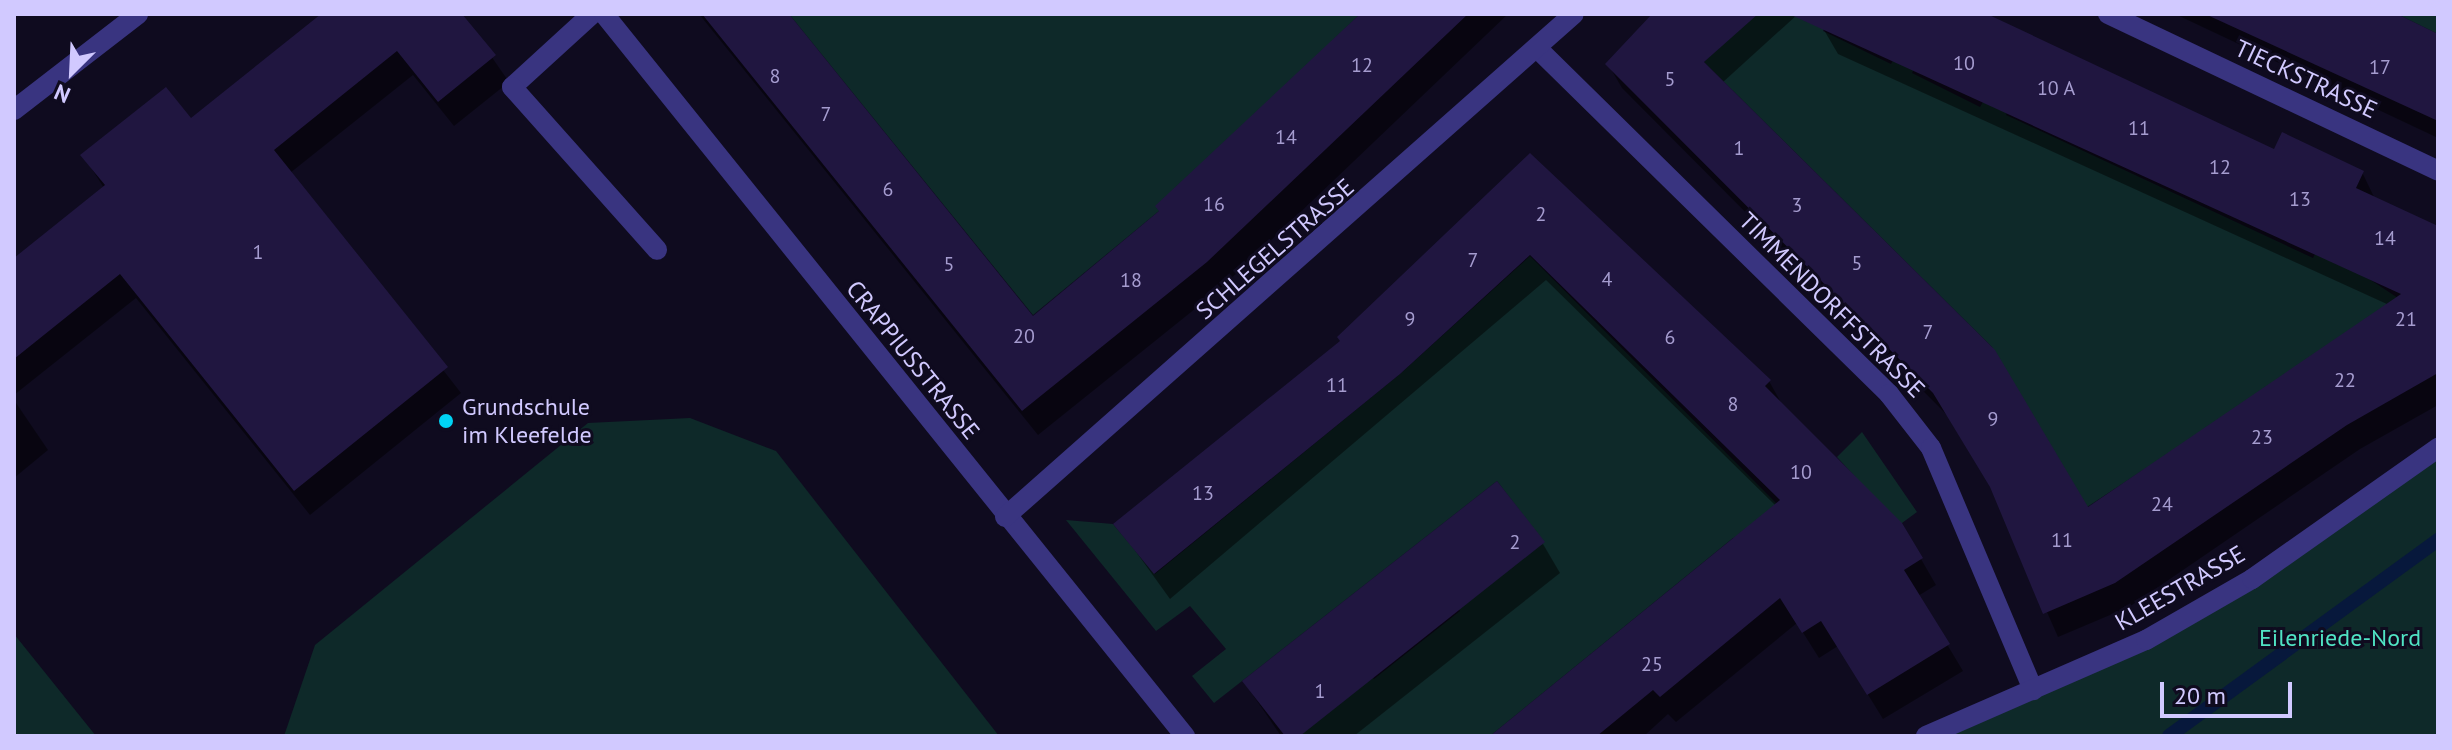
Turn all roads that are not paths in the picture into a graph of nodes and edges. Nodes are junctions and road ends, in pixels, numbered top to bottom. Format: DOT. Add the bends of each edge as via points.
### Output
graph roads {
  1 [pos="138,14"];
  2 [pos="592,14"];
  3 [pos="604,14"];
  4 [pos="1574,14"];
  5 [pos="2108,14"];
  6 [pos="1539,50"];
  7 [pos="14,110"];
  8 [pos="2438,171"];
  9 [pos="657,250"];
  10 [pos="2438,448"];
  11 [pos="1005,517"];
  12 [pos="2033,690"];
  13 [pos="1185,736"];
  14 [pos="1926,736"];
  1 -- 7 [label="street"];
  2 -- 9 [label="street" via="512,87"];
  3 -- 11 [label="street, CRAPPIUSSTRASSE"];
  4 -- 6 [label="street, SCHLEGELSTRASSE"];
  5 -- 8 [label="street, TIECKSTRASSE"];
  6 -- 11 [label="street, SCHLEGELSTRASSE"];
  6 -- 12 [label="street, TIMMENDORFFSTRASSE" via="1889,394 1931,448"];
  10 -- 12 [label="street, KLEESTRASSE" via="2252,579 2146,640"];
  11 -- 13 [label="street, CRAPPIUSSTRASSE"];
  12 -- 14 [label="street, KLEESTRASSE"];
}
